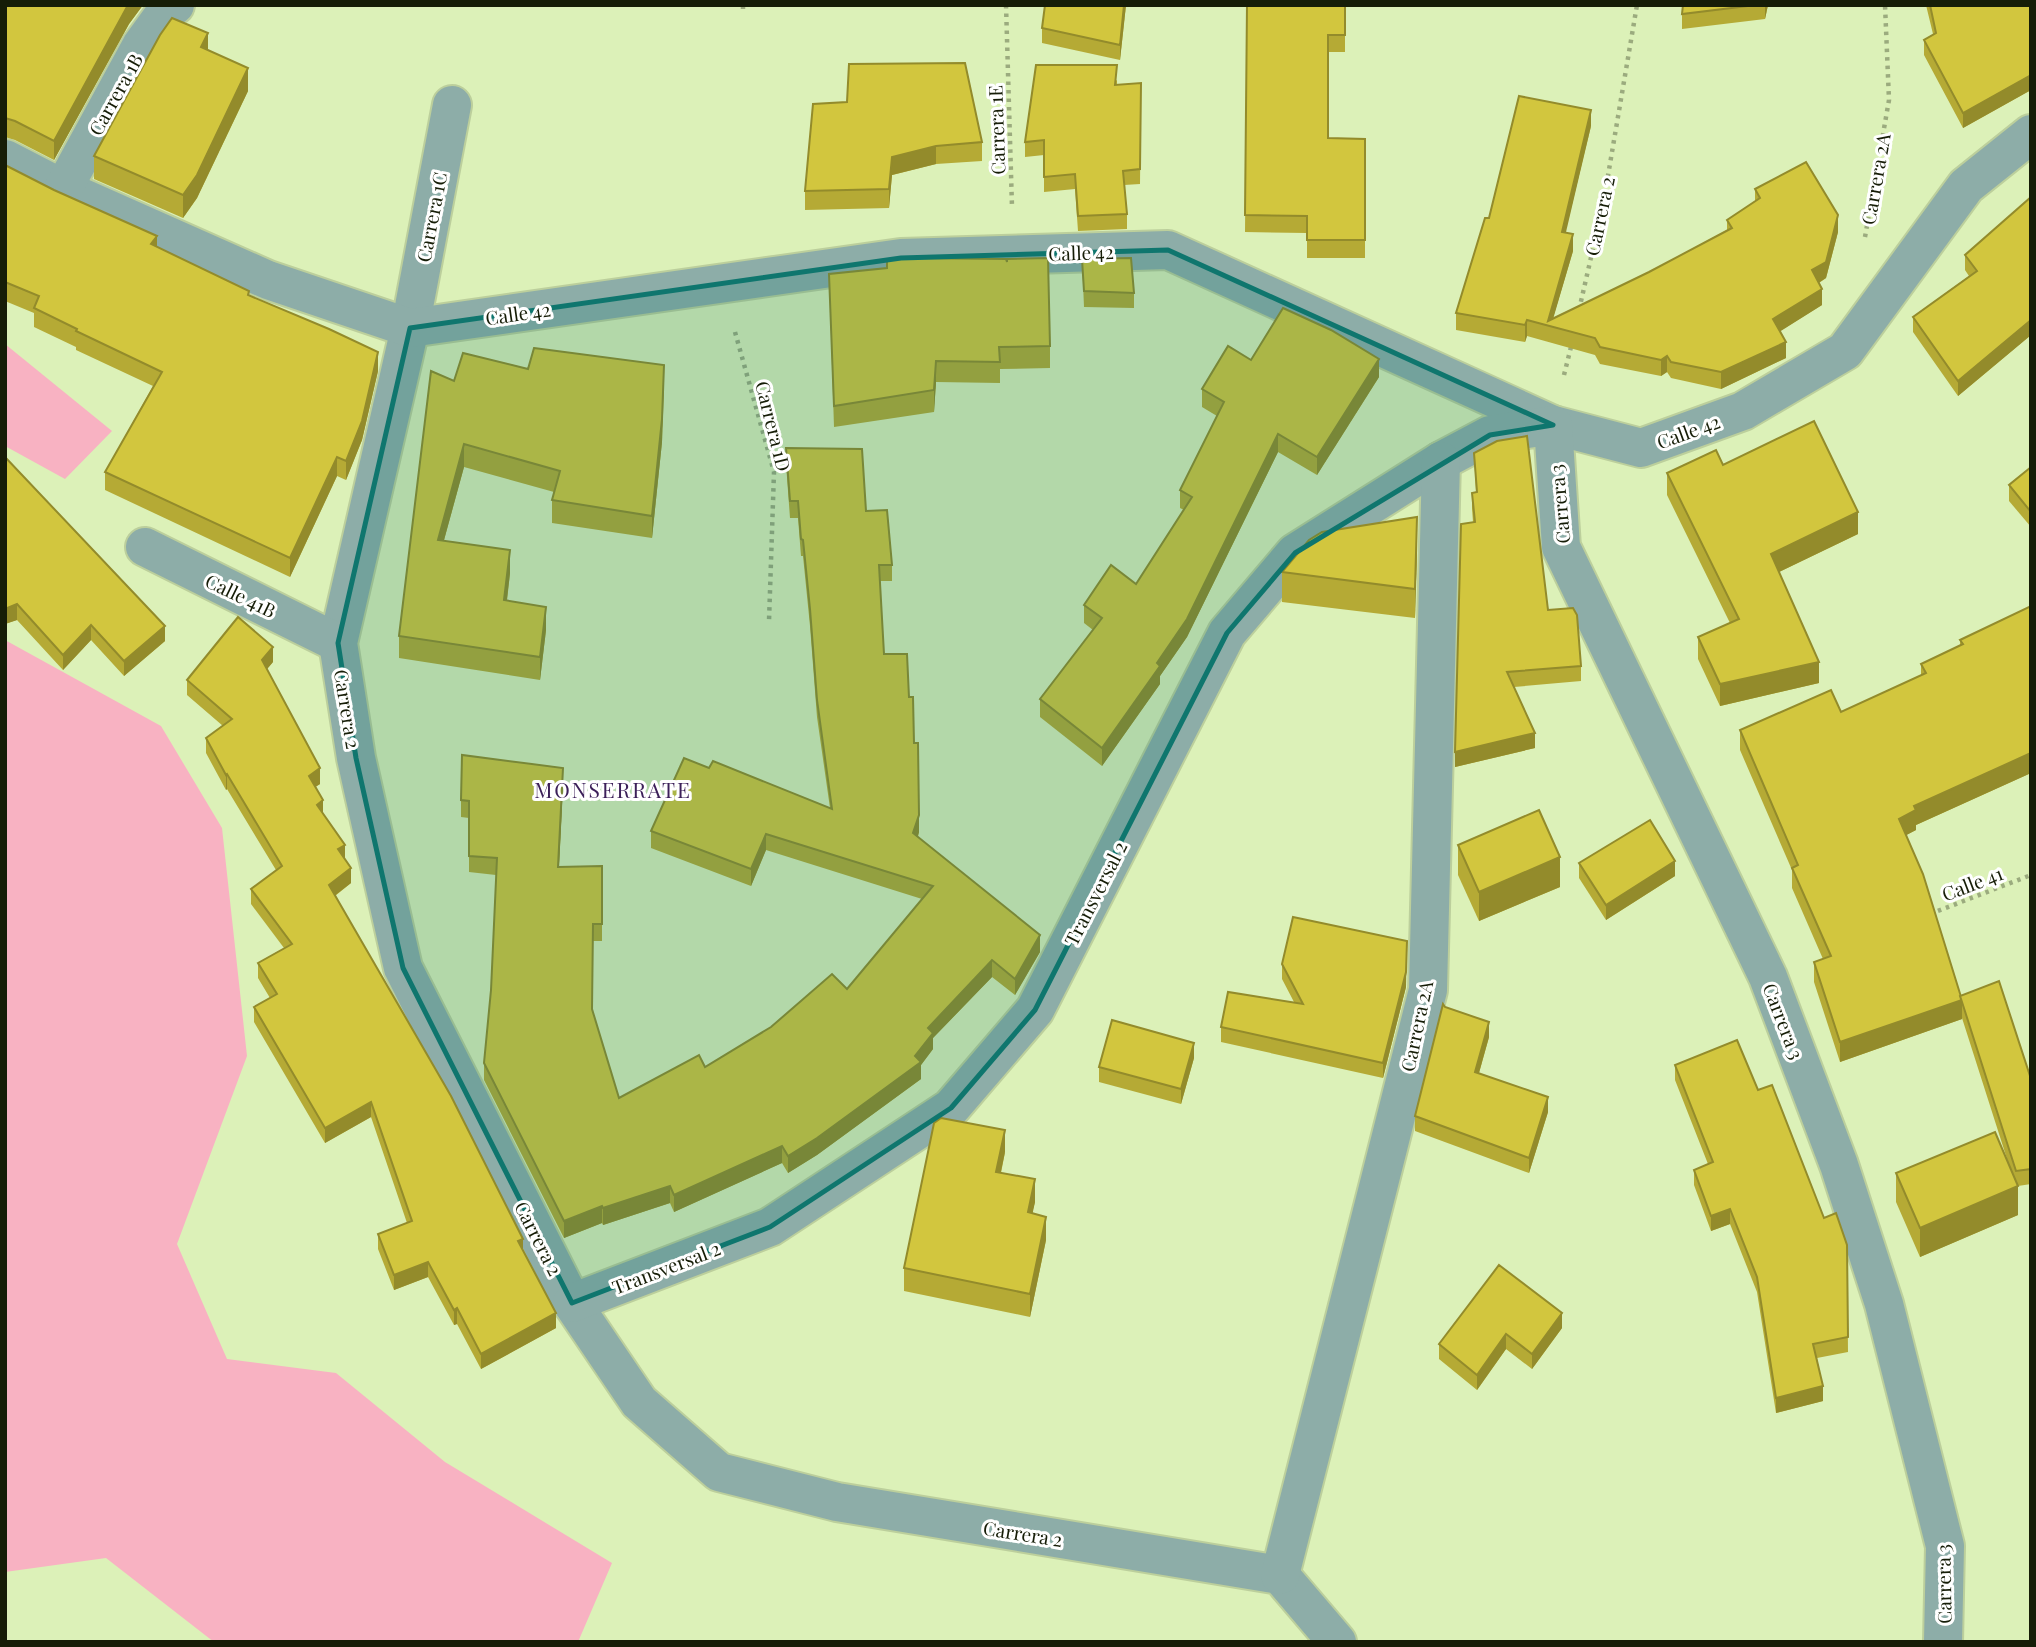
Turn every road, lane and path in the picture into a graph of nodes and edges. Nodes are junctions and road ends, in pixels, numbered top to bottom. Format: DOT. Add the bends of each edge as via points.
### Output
graph roads {
  1 [pos="175,5"];
  2 [pos="1006,5"];
  3 [pos="1637,5"];
  4 [pos="1885,5"];
  5 [pos="452,105"];
  6 [pos="2031,134"];
  7 [pos="5,159"];
  8 [pos="63,189"];
  9 [pos="1863,245"];
  10 [pos="1013,254"];
  11 [pos="721,284"];
  12 [pos="1577,322"];
  13 [pos="410,328"];
  14 [pos="1574,335"];
  15 [pos="1553,425"];
  16 [pos="1441,461"];
  17 [pos="145,547"];
  18 [pos="769,621"];
  19 [pos="338,643"];
  20 [pos="2031,875"];
  21 [pos="1918,919"];
  22 [pos="572,1303"];
  23 [pos="1280,1575"];
  24 [pos="1337,1642"];
  25 [pos="1943,1642"];
  1 -- 8 [label="street, Carrera 1B" via="141,47"];
  2 -- 10 [label="path, Carrera 1E"];
  3 -- 12 [label="path, Carrera 2" via="1603,205"];
  4 -- 9 [label="path, Carrera 2A" via="1889,100"];
  5 -- 13 [label="street, Carrera 1C"];
  6 -- 15 [label="street, Calle 42" via="1965,186 1845,351 1743,411 1641,448"];
  7 -- 8 [label="street, Calle 42"];
  8 -- 13 [label="street, Calle 42" via="268,280"];
  10 -- 11 [label="street, Calle 42" via="901,258"];
  10 -- 15 [label="street, Calle 42" via="1168,250"];
  11 -- 13 [label="street, Calle 42"];
  11 -- 18 [label="path, Carrera 1D" via="774,472"];
  13 -- 19 [label="street, Carrera 2"];
  14 -- 15 [label="path"];
  15 -- 16 [label="street, Transversal 2" via="1490,435"];
  15 -- 25 [label="street, Carrera 3" via="1561,547 1768,977 1839,1166 1884,1304 1945,1546"];
  16 -- 22 [label="street, Transversal 2" via="1295,553 1227,633 1035,1010 951,1108 770,1227"];
  16 -- 23 [label="street, Carrera 2A" via="1427,990"];
  17 -- 19 [label="street, Calle 41B"];
  19 -- 22 [label="street, Carrera 2" via="356,758 404,968"];
  20 -- 21 [label="path, Calle 41"];
  22 -- 23 [label="street, Carrera 2" via="639,1402 719,1472 837,1502"];
  23 -- 24 [label="street"];
}
